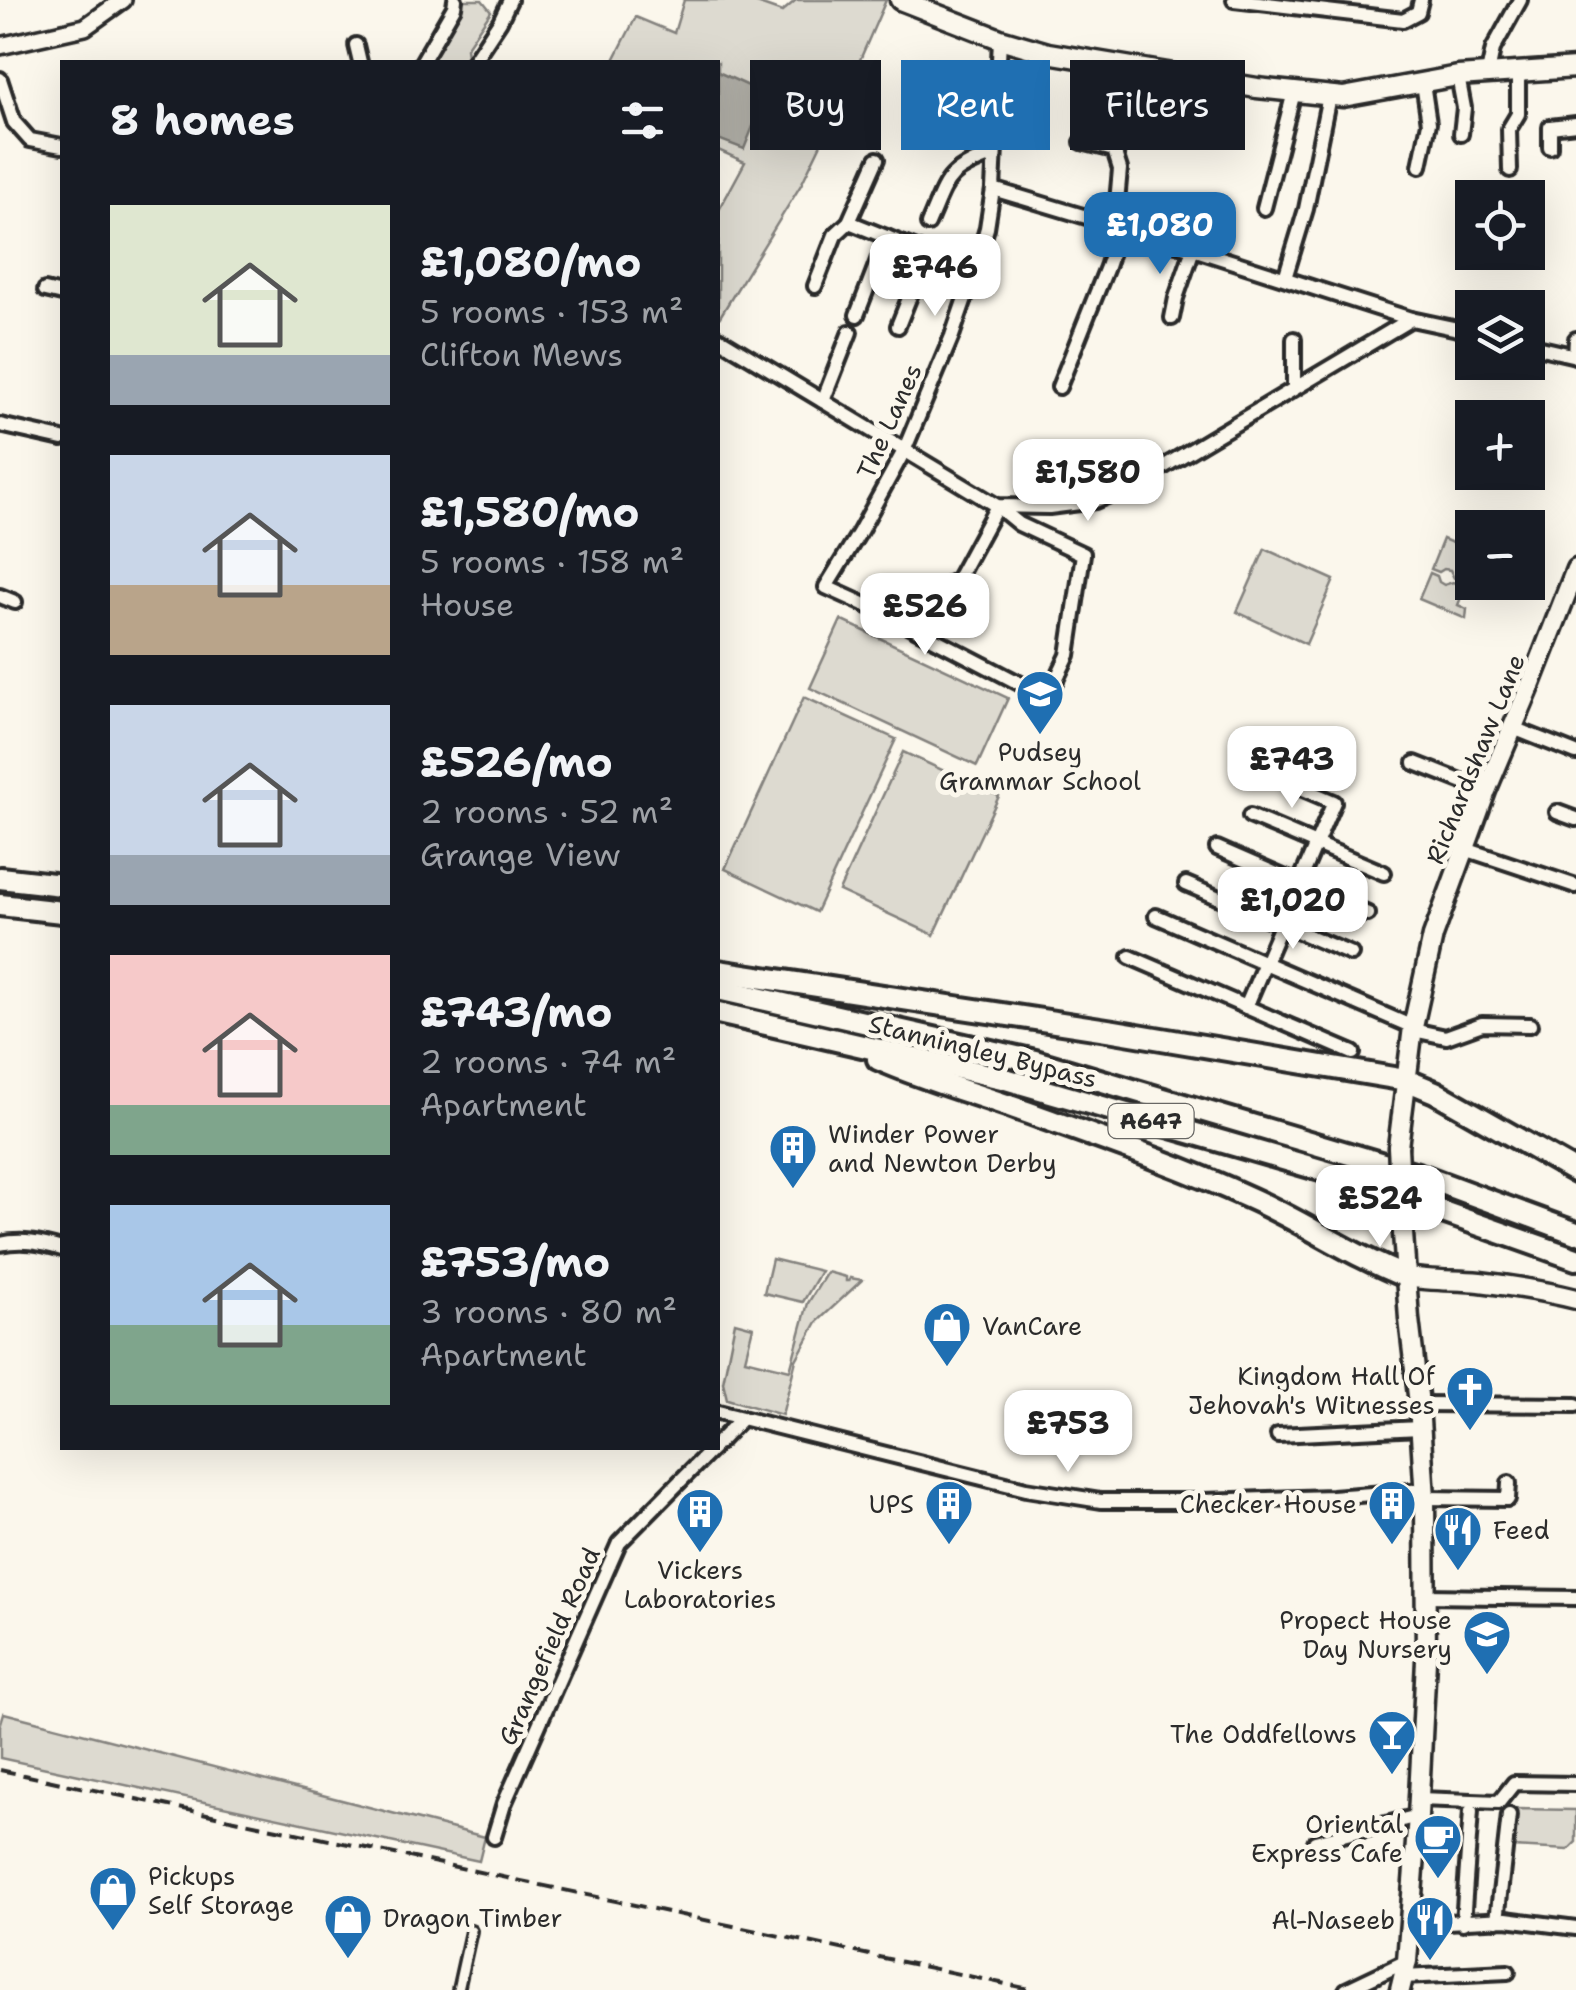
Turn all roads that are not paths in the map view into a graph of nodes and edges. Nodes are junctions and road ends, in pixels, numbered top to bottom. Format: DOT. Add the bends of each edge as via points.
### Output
graph roads {
  1 [pos="124,0"];
  2 [pos="454,0"];
  3 [pos="510,0"];
  4 [pos="900,0"];
  5 [pos="1234,0"];
  6 [pos="1421,0"];
  7 [pos="1520,0"];
  8 [pos="1000,39"];
  9 [pos="356,45"];
  10 [pos="0,46"];
  11 [pos="360,60"];
  12 [pos="423,60"];
  13 [pos="475,60"];
  14 [pos="999,60"];
  15 [pos="1576,68"];
  16 [pos="1518,72"];
  17 [pos="1488,73"];
  18 [pos="1458,76"];
  19 [pos="0,79"];
  20 [pos="1423,83"];
  21 [pos="1294,92"];
  22 [pos="1330,96"];
  23 [pos="1576,124"];
  24 [pos="1461,134"];
  25 [pos="60,146"];
  26 [pos="1550,147"];
  27 [pos="994,150"];
  28 [pos="1114,150"];
  29 [pos="994,154"];
  30 [pos="877,159"];
  31 [pos="1420,166"];
  32 [pos="1510,170"];
  33 [pos="993,189"];
  34 [pos="1264,208"];
  35 [pos="850,222"];
  36 [pos="928,224"];
  37 [pos="1120,227"];
  38 [pos="887,237"];
  39 [pos="1193,248"];
  40 [pos="927,253"];
  41 [pos="974,272"];
  42 [pos="1286,278"];
  43 [pos="815,286"];
  44 [pos="46,290"];
  45 [pos="60,294"];
  46 [pos="857,315"];
  47 [pos="1172,318"];
  48 [pos="1410,319"];
  49 [pos="898,326"];
  50 [pos="1455,328"];
  51 [pos="850,332"];
  52 [pos="1294,338"];
  53 [pos="720,339"];
  54 [pos="1576,339"];
  55 [pos="1545,349"];
  56 [pos="1575,356"];
  57 [pos="1059,387"];
  58 [pos="1294,388"];
  59 [pos="823,401"];
  60 [pos="0,425"];
  61 [pos="60,439"];
  62 [pos="904,451"];
  63 [pos="996,506"];
  64 [pos="1576,569"];
  65 [pos="0,596"];
  66 [pos="15,602"];
  67 [pos="1568,613"];
  68 [pos="888,615"];
  69 [pos="1513,728"];
  70 [pos="1576,753"];
  71 [pos="1415,762"];
  72 [pos="1282,780"];
  73 [pos="1486,791"];
  74 [pos="1557,812"];
  75 [pos="1250,816"];
  76 [pos="1576,819"];
  77 [pos="1316,845"];
  78 [pos="1217,848"];
  79 [pos="1465,849"];
  80 [pos="1384,873"];
  81 [pos="0,878"];
  82 [pos="1186,884"];
  83 [pos="1300,884"];
  84 [pos="60,885"];
  85 [pos="1576,886"];
  86 [pos="0,905"];
  87 [pos="60,912"];
  88 [pos="1368,914"];
  89 [pos="1156,916"];
  90 [pos="1282,924"];
  91 [pos="1351,954"];
  92 [pos="1130,957"];
  93 [pos="1265,963"];
  94 [pos="720,971"];
  95 [pos="720,989"];
  96 [pos="1246,1007"];
  97 [pos="720,1013"];
  98 [pos="1530,1025"];
  99 [pos="1413,1028"];
  100 [pos="829,1038"];
  101 [pos="1353,1053"];
  102 [pos="1406,1080"];
  103 [pos="1576,1172"];
  104 [pos="1576,1233"];
  105 [pos="0,1244"];
  106 [pos="60,1248"];
  107 [pos="1576,1259"];
  108 [pos="1407,1277"];
  109 [pos="1576,1299"];
  110 [pos="1419,1404"];
  111 [pos="1576,1404"];
  112 [pos="720,1413"];
  113 [pos="741,1419"];
  114 [pos="1420,1428"];
  115 [pos="1278,1435"];
  116 [pos="720,1440"];
  117 [pos="710,1450"];
  118 [pos="1509,1483"];
  119 [pos="1425,1494"];
  120 [pos="1425,1596"];
  121 [pos="1576,1598"];
  122 [pos="1576,1784"];
  123 [pos="1419,1808"];
  124 [pos="1471,1810"];
  125 [pos="1508,1815"];
  126 [pos="494,1837"];
  127 [pos="1315,1842"];
  128 [pos="1497,1920"];
  129 [pos="1463,1923"];
  130 [pos="1408,1924"];
  131 [pos="1576,1928"];
  132 [pos="471,1931"];
  133 [pos="1508,1972"];
  134 [pos="1403,1976"];
  135 [pos="458,1990"];
  136 [pos="1346,1990"];
  1 -- 10 [label="street" via="84,27"];
  2 -- 12 [label="street"];
  3 -- 13 [label="street"];
  4 -- 8 [label="main road"];
  5 -- 6 [label="street" via="1402,20 1418,12"];
  7 -- 17 [label="street" via="1493,49"];
  8 -- 14 [label="street, The Lanes"];
  8 -- 21 [label="main road" via="1099,63"];
  9 -- 11 [label="street"];
  15 -- 16 [label="main road"];
  16 -- 17 [label="main road"];
  16 -- 32 [label="street"];
  17 -- 18 [label="main road"];
  18 -- 20 [label="main road"];
  18 -- 24 [label="street"];
  19 -- 25 [label="street" via="14,122 30,140"];
  20 -- 22 [label="main road"];
  20 -- 31 [label="street" via="1429,123"];
  21 -- 22 [label="main road"];
  21 -- 34 [label="street"];
  22 -- 42 [label="street"];
  23 -- 26 [label="street" via="1550,127"];
  27 -- 29 [label="street, The Lanes"];
  28 -- 37 [label="street"];
  29 -- 33 [label="street, The Lanes"];
  29 -- 36 [label="street" via="947,179"];
  30 -- 35 [label="street"];
  33 -- 37 [label="street"];
  33 -- 41 [label="street, The Lanes"];
  35 -- 38 [label="street"];
  35 -- 43 [label="street" via="835,235"];
  37 -- 39 [label="street"];
  37 -- 57 [label="street"];
  38 -- 40 [label="street"];
  38 -- 46 [label="street"];
  39 -- 42 [label="street"];
  39 -- 47 [label="street"];
  40 -- 41 [label="street"];
  40 -- 49 [label="street"];
  41 -- 62 [label="street, The Lanes"];
  42 -- 48 [label="street"];
  44 -- 45 [label="street"];
  48 -- 50 [label="street"];
  48 -- 58 [label="street"];
  51 -- 59 [label="street"];
  52 -- 58 [label="street"];
  53 -- 59 [label="street"];
  54 -- 56 [label="street"];
  55 -- 56 [label="street"];
  58 -- 63 [label="street" via="1095,502"];
  59 -- 62 [label="street"];
  60 -- 61 [label="street"];
  62 -- 63 [label="street"];
  62 -- 68 [label="street, The Lanes" via="826,587"];
  63 -- 68 [label="street" via="956,580"];
  63 -- 68 [label="street" via="1083,554 1068,656 1054,682 1042,694"];
  64 -- 67 [label="main road, Richardshaw Lane"];
  65 -- 66 [label="street"];
  67 -- 69 [label="main road, Richardshaw Lane"];
  69 -- 70 [label="street"];
  69 -- 73 [label="main road, Richardshaw Lane"];
  71 -- 73 [label="street"];
  72 -- 77 [label="street" via="1334,802"];
  73 -- 79 [label="main road, Richardshaw Lane"];
  74 -- 76 [label="street"];
  75 -- 77 [label="street"];
  77 -- 80 [label="street"];
  77 -- 83 [label="street"];
  78 -- 83 [label="street"];
  79 -- 85 [label="street"];
  79 -- 99 [label="main road, Richardshaw Lane" via="1433,936"];
  81 -- 84 [label="highway"];
  82 -- 90 [label="street"];
  83 -- 88 [label="street"];
  83 -- 90 [label="street"];
  86 -- 87 [label="highway"];
  89 -- 93 [label="street"];
  90 -- 91 [label="street"];
  90 -- 93 [label="street"];
  92 -- 96 [label="street"];
  93 -- 96 [label="street"];
  93 -- 99 [label="street"];
  94 -- 102 [label="highway"];
  95 -- 104 [label="highway, Stanningley Bypass / A647" via="1035,1062 1417,1174"];
  96 -- 101 [label="street"];
  97 -- 100 [label="highway, Stanningley Bypass / A647"];
  98 -- 99 [label="street" via="1482,1024 1446,1037"];
  99 -- 102 [label="main road, Richardshaw Lane"];
  100 -- 107 [label="highway, Stanningley Bypass / A647" via="1002,1078 1338,1175"];
  100 -- 108 [label="highway" via="1233,1190"];
  102 -- 103 [label="highway"];
  102 -- 108 [label="main road, Richardshaw Lane, bridge" via="1398,1147"];
  105 -- 106 [label="street"];
  108 -- 109 [label="main road"];
  108 -- 110 [label="main road"];
  110 -- 111 [label="street"];
  110 -- 114 [label="main road"];
  112 -- 113 [label="street"];
  113 -- 116 [label="street, Grangefield Road"];
  113 -- 119 [label="street" via="1102,1501"];
  114 -- 115 [label="street"];
  114 -- 119 [label="main road"];
  117 -- 126 [label="street, Grangefield Road" via="619,1543"];
  118 -- 119 [label="street" via="1508,1499"];
  119 -- 120 [label="main road"];
  120 -- 121 [label="street"];
  120 -- 123 [label="main road"];
  122 -- 123 [label="street" via="1514,1783 1499,1802"];
  123 -- 127 [label="street"];
  123 -- 130 [label="main road"];
  124 -- 129 [label="street"];
  125 -- 128 [label="street"];
  128 -- 129 [label="street"];
  128 -- 131 [label="street"];
  129 -- 130 [label="street"];
  130 -- 134 [label="main road"];
  132 -- 135 [label="street"];
  133 -- 134 [label="street"];
  134 -- 136 [label="street"];
}
